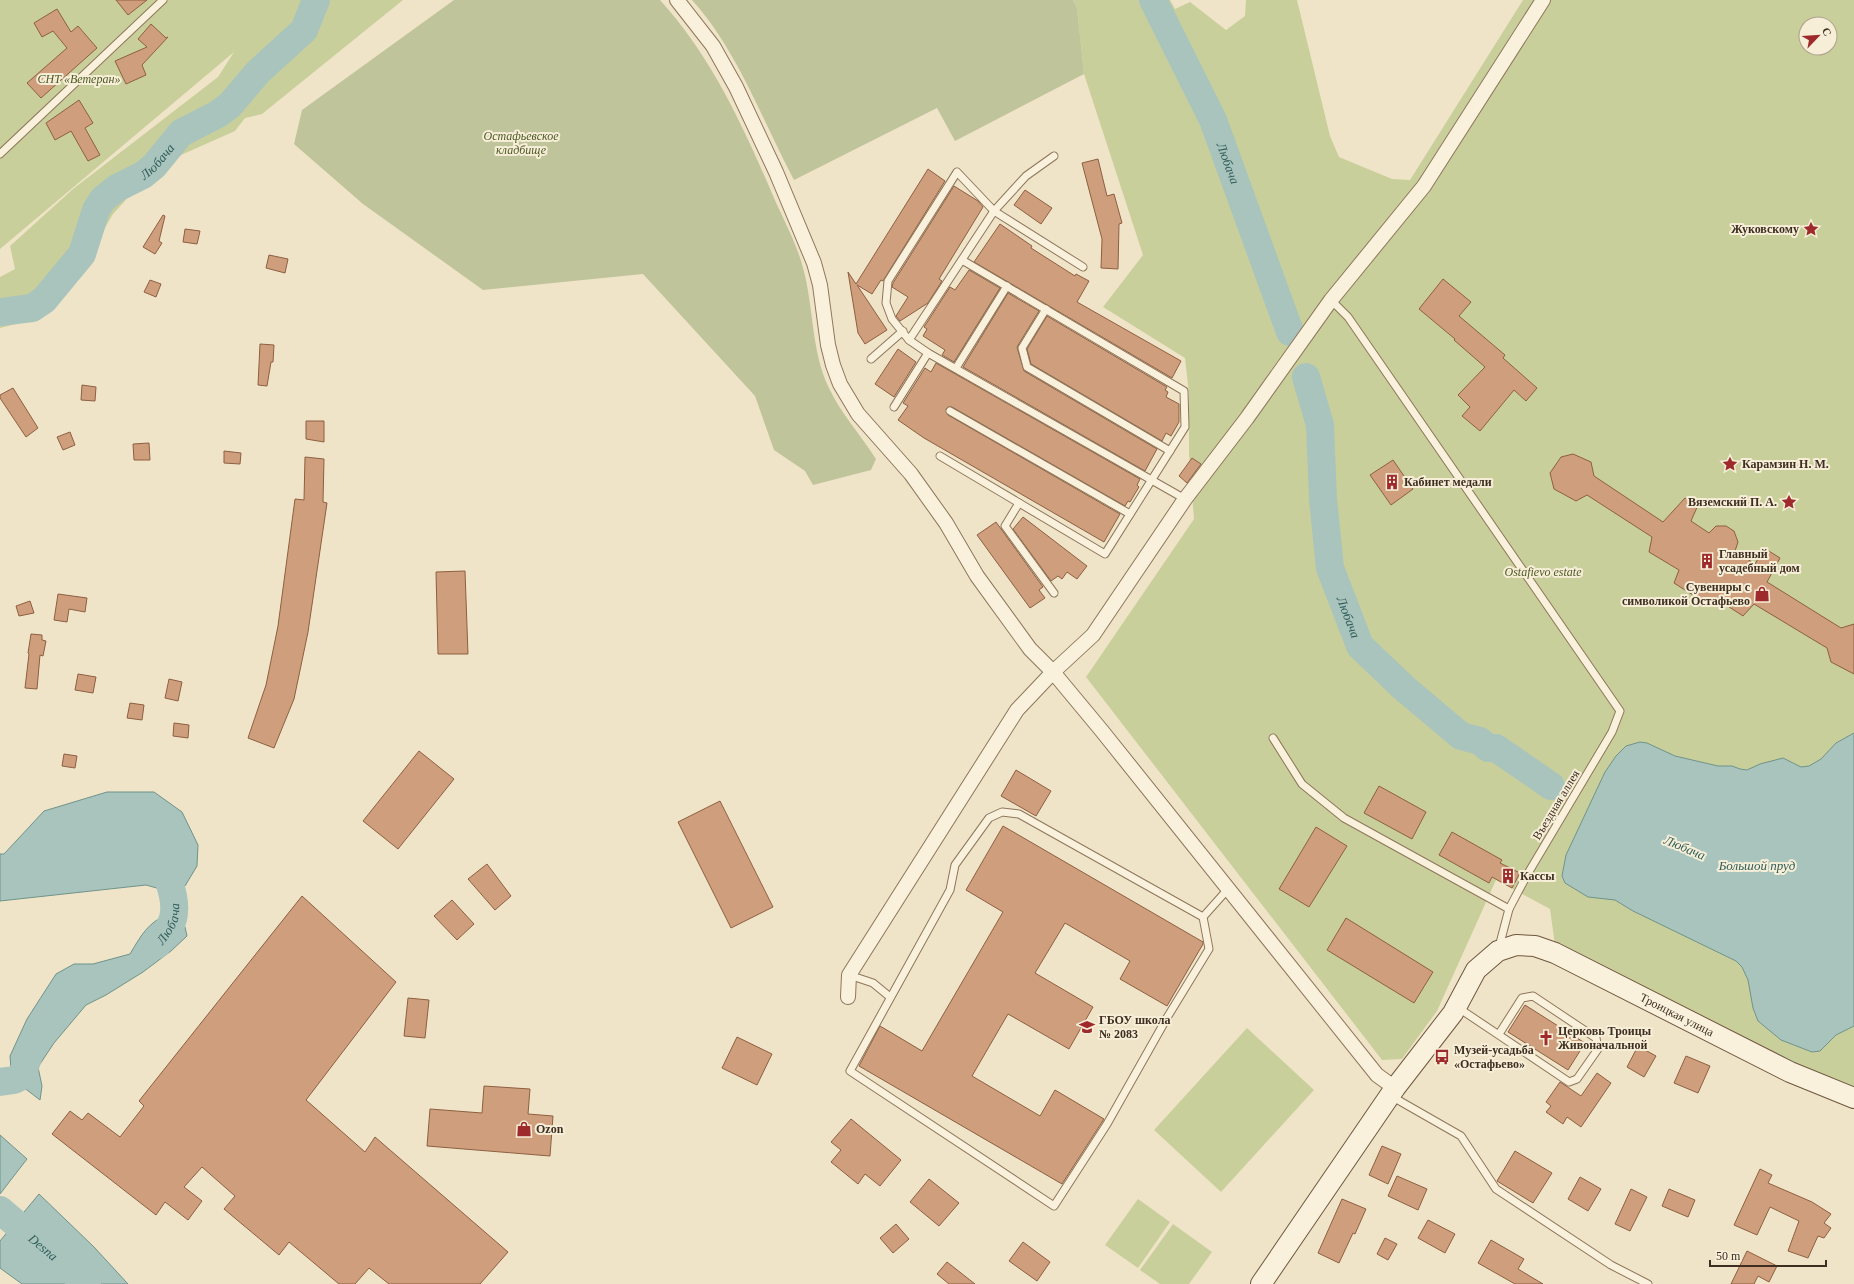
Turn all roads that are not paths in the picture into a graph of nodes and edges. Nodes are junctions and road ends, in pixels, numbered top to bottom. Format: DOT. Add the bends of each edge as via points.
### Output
graph roads {
  1 [pos="163,0"];
  2 [pos="678,0"];
  3 [pos="1543,0"];
  4 [pos="0,154"];
  5 [pos="1054,156"];
  6 [pos="994,211"];
  7 [pos="962,260"];
  8 [pos="1083,267"];
  9 [pos="1007,286"];
  10 [pos="1331,300"];
  11 [pos="1046,309"];
  12 [pos="903,331"];
  13 [pos="909,340"];
  14 [pos="928,353"];
  15 [pos="871,359"];
  16 [pos="956,368"];
  17 [pos="894,407"];
  18 [pos="950,411"];
  19 [pos="1170,451"];
  20 [pos="940,456"];
  21 [pos="1152,480"];
  22 [pos="1185,499"];
  23 [pos="1019,503"];
  24 [pos="1130,514"];
  25 [pos="1054,593"];
  26 [pos="1052,672"];
  27 [pos="1273,738"];
  28 [pos="1228,889"];
  29 [pos="1509,909"];
  30 [pos="1203,917"];
  31 [pos="1498,951"];
  32 [pos="849,975"];
  33 [pos="848,997"];
  34 [pos="890,997"];
  35 [pos="1456,1007"];
  36 [pos="1499,1034"];
  37 [pos="1393,1092"];
  38 [pos="1854,1098"];
  39 [pos="1261,1284"];
  40 [pos="1648,1284"];
  1 -- 4 [label="lane"];
  2 -- 26 [label="street" via="713,46 736,87 805,238 820,286 833,365 848,399 911,474 946,523 977,576 1030,649"];
  3 -- 10 [label="street" via="1424,186"];
  5 -- 6 [label="lane" via="1026,176"];
  6 -- 7 [label="lane"];
  6 -- 8 [label="lane"];
  6 -- 12 [label="lane" via="956,172 888,281 886,303 892,319"];
  7 -- 9 [label="lane"];
  7 -- 13 [label="lane"];
  9 -- 11 [label="lane"];
  9 -- 16 [label="lane"];
  10 -- 22 [label="street"];
  10 -- 29 [label="lane, Въездная аллея" via="1348,317 1620,711 1612,732"];
  11 -- 19 [label="lane" via="1184,391 1185,427"];
  11 -- 19 [label="lane" via="1022,348 1027,367"];
  12 -- 13 [label="lane"];
  12 -- 15 [label="lane"];
  13 -- 14 [label="lane"];
  14 -- 16 [label="lane"];
  14 -- 17 [label="lane"];
  16 -- 21 [label="lane"];
  18 -- 24 [label="lane"];
  19 -- 21 [label="lane"];
  20 -- 23 [label="lane"];
  21 -- 22 [label="lane"];
  21 -- 24 [label="lane"];
  22 -- 26 [label="street" via="1093,635"];
  23 -- 24 [label="lane" via="1106,554"];
  23 -- 25 [label="lane" via="1005,526"];
  26 -- 28 [label="street"];
  26 -- 32 [label="street" via="1017,710"];
  27 -- 29 [label="lane" via="1302,784 1344,818"];
  28 -- 30 [label="lane"];
  28 -- 37 [label="street"];
  29 -- 31 [label="lane, Въездная аллея"];
  30 -- 34 [label="lane" via="1019,814 1002,812 988,818 955,866 950,890"];
  30 -- 34 [label="lane" via="1209,949 1107,1124 1054,1206 850,1071"];
  31 -- 35 [label="street" via="1476,970"];
  31 -- 38 [label="street, Троицкая улица" via="1516,946 1535,946 1555,953 1790,1072"];
  32 -- 33 [label="street"];
  32 -- 34 [label="lane" via="873,983"];
  35 -- 36 [label="lane"];
  35 -- 37 [label="street"];
  36 -- 36 [label="lane" via="1522,998 1533,996 1596,1038 1598,1049 1577,1079 1569,1082"];
  37 -- 39 [label="street"];
  37 -- 40 [label="lane" via="1461,1136 1496,1189 1611,1265"];
}
